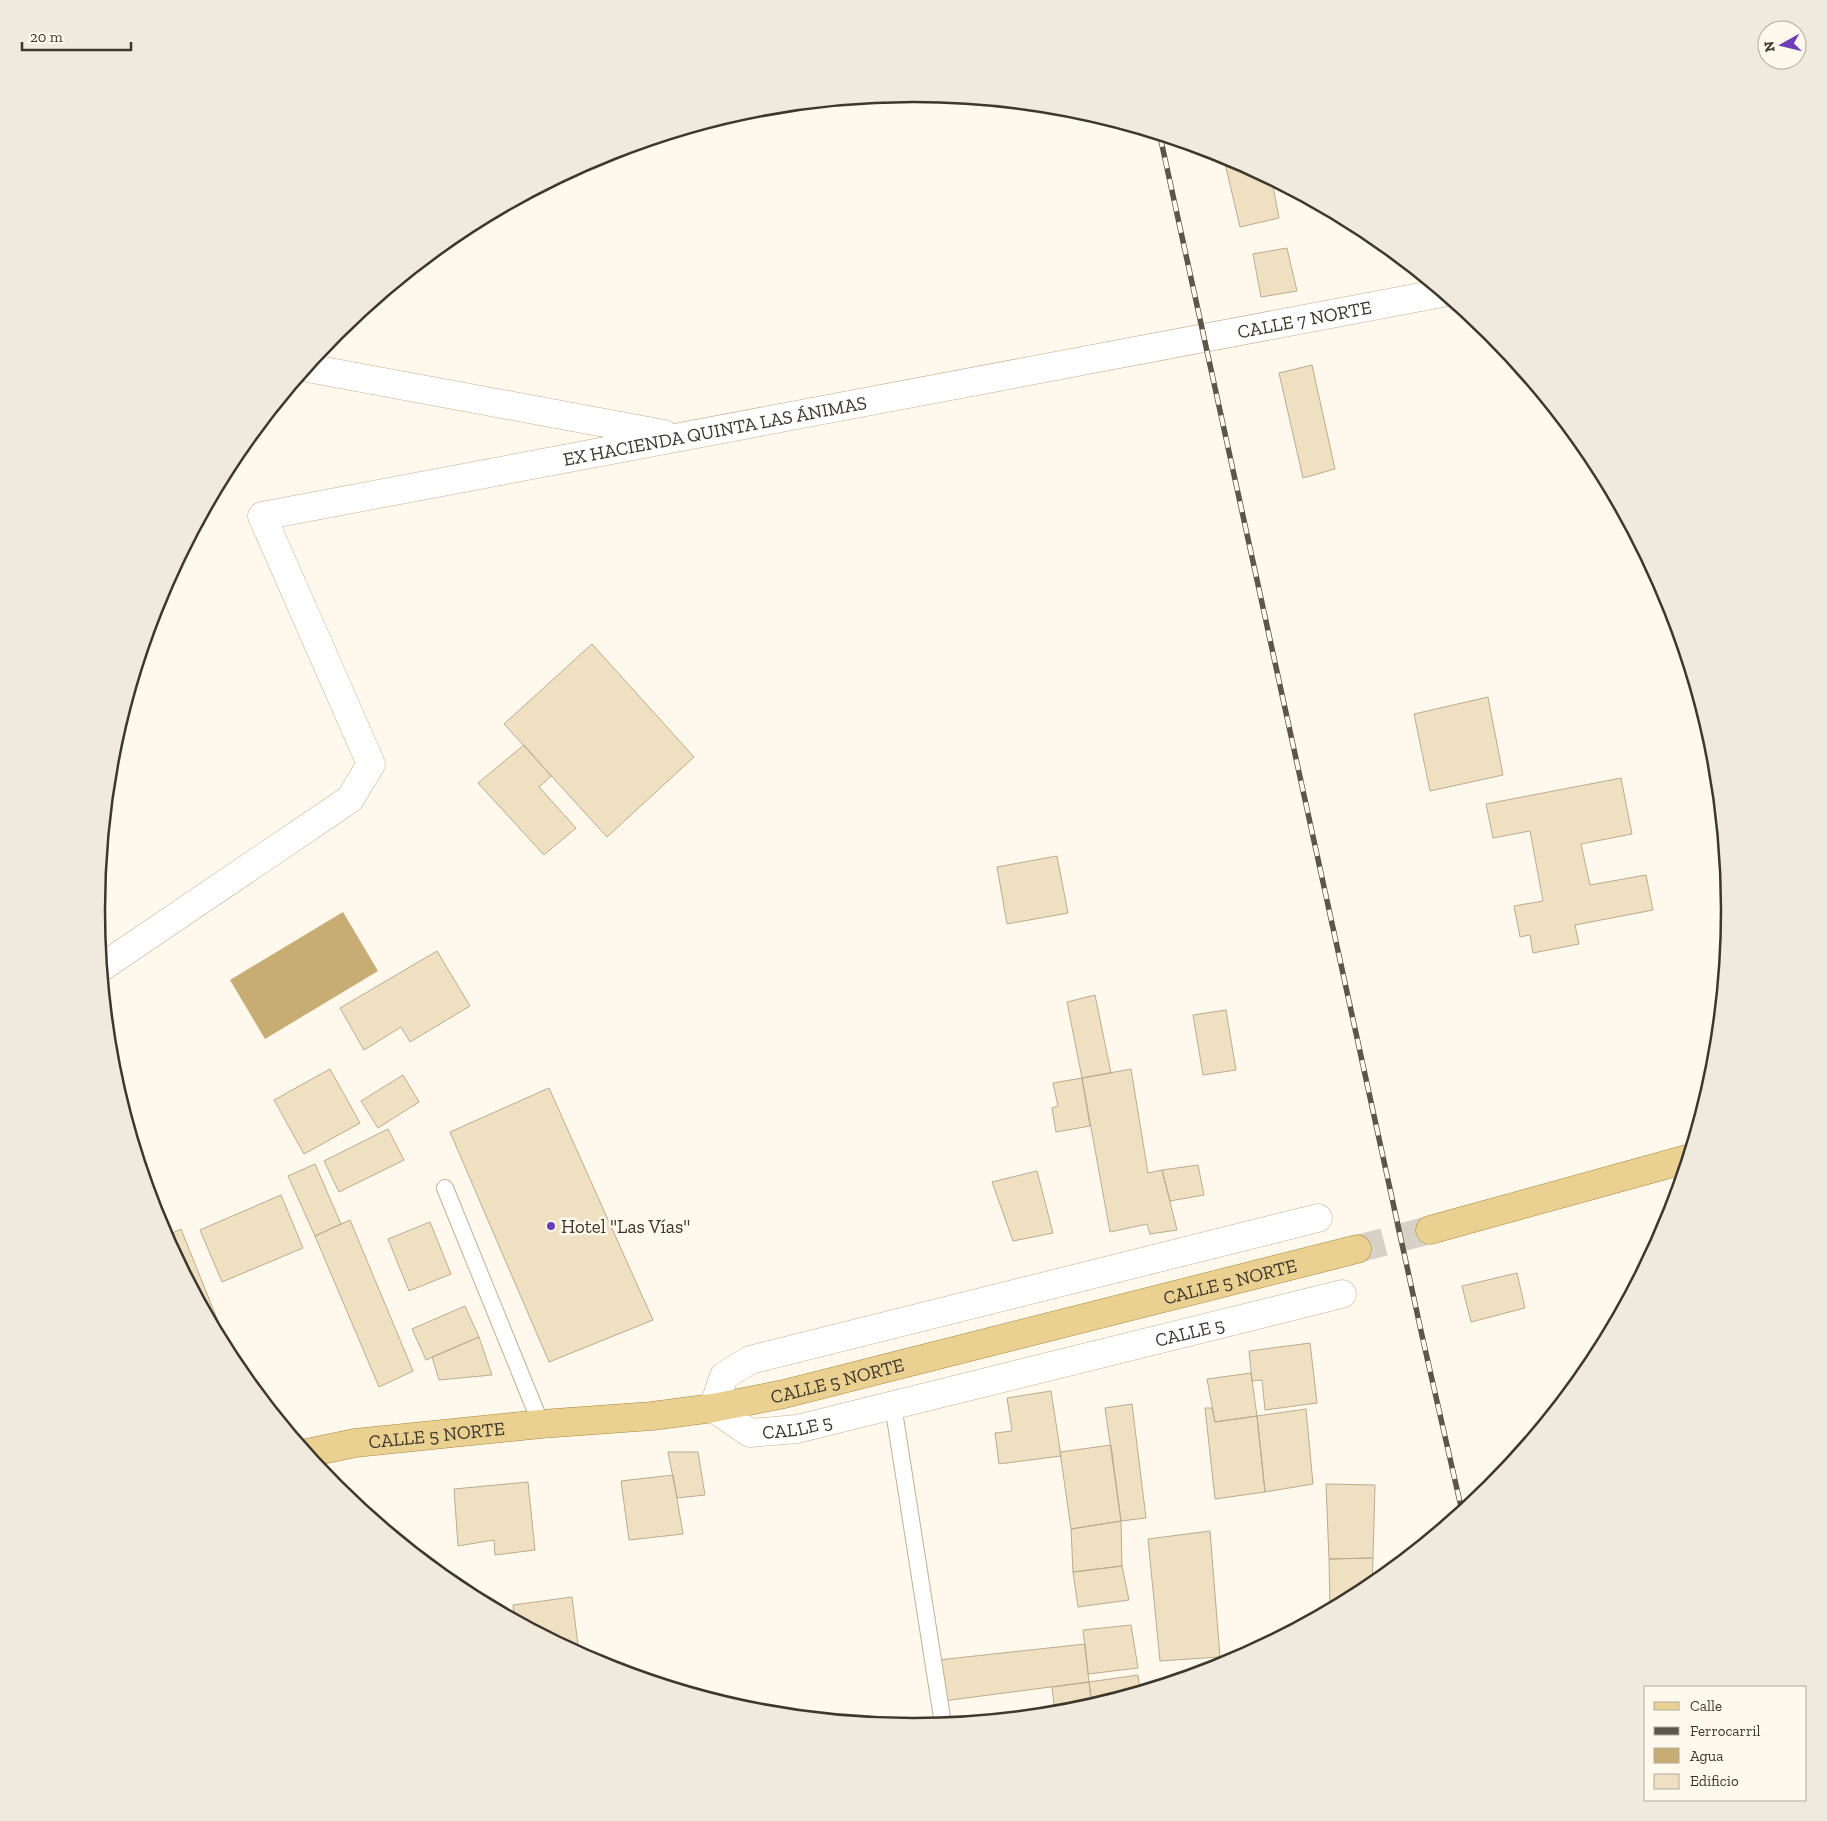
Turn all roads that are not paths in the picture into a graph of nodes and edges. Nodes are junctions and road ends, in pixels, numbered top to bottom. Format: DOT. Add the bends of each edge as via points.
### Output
graph roads {
  1 [pos="1435,294"];
  2 [pos="1168,344"];
  3 [pos="314,369"];
  4 [pos="680,437"];
  5 [pos="107,964"];
  6 [pos="1682,1160"];
  7 [pos="445,1188"];
  8 [pos="1318,1218"];
  9 [pos="1430,1230"];
  10 [pos="1357,1249"];
  11 [pos="1342,1294"];
  12 [pos="893,1406"];
  13 [pos="713,1408"];
  14 [pos="541,1424"];
  15 [pos="314,1452"];
  16 [pos="942,1717"];
  1 -- 2 [label="street, CALLE 7 NORTE"];
  2 -- 4 [label="street, EX HACIENDA QUINTA LAS ÁNIMAS"];
  3 -- 4 [label="street"];
  4 -- 5 [label="street, EX HACIENDA QUINTA LAS ÁNIMAS" via="262,516 370,764 350,799"];
  6 -- 9 [label="main road"];
  7 -- 14 [label="lane"];
  8 -- 13 [label="street" via="750,1360 724,1376"];
  10 -- 13 [label="main road, CALLE 5 NORTE" via="784,1394"];
  11 -- 12 [label="street, CALLE 5"];
  12 -- 13 [label="street, CALLE 5" via="797,1429 750,1432"];
  12 -- 16 [label="lane"];
  13 -- 14 [label="main road, CALLE 5 NORTE"];
  14 -- 15 [label="main road, CALLE 5 NORTE" via="355,1443"];
}
